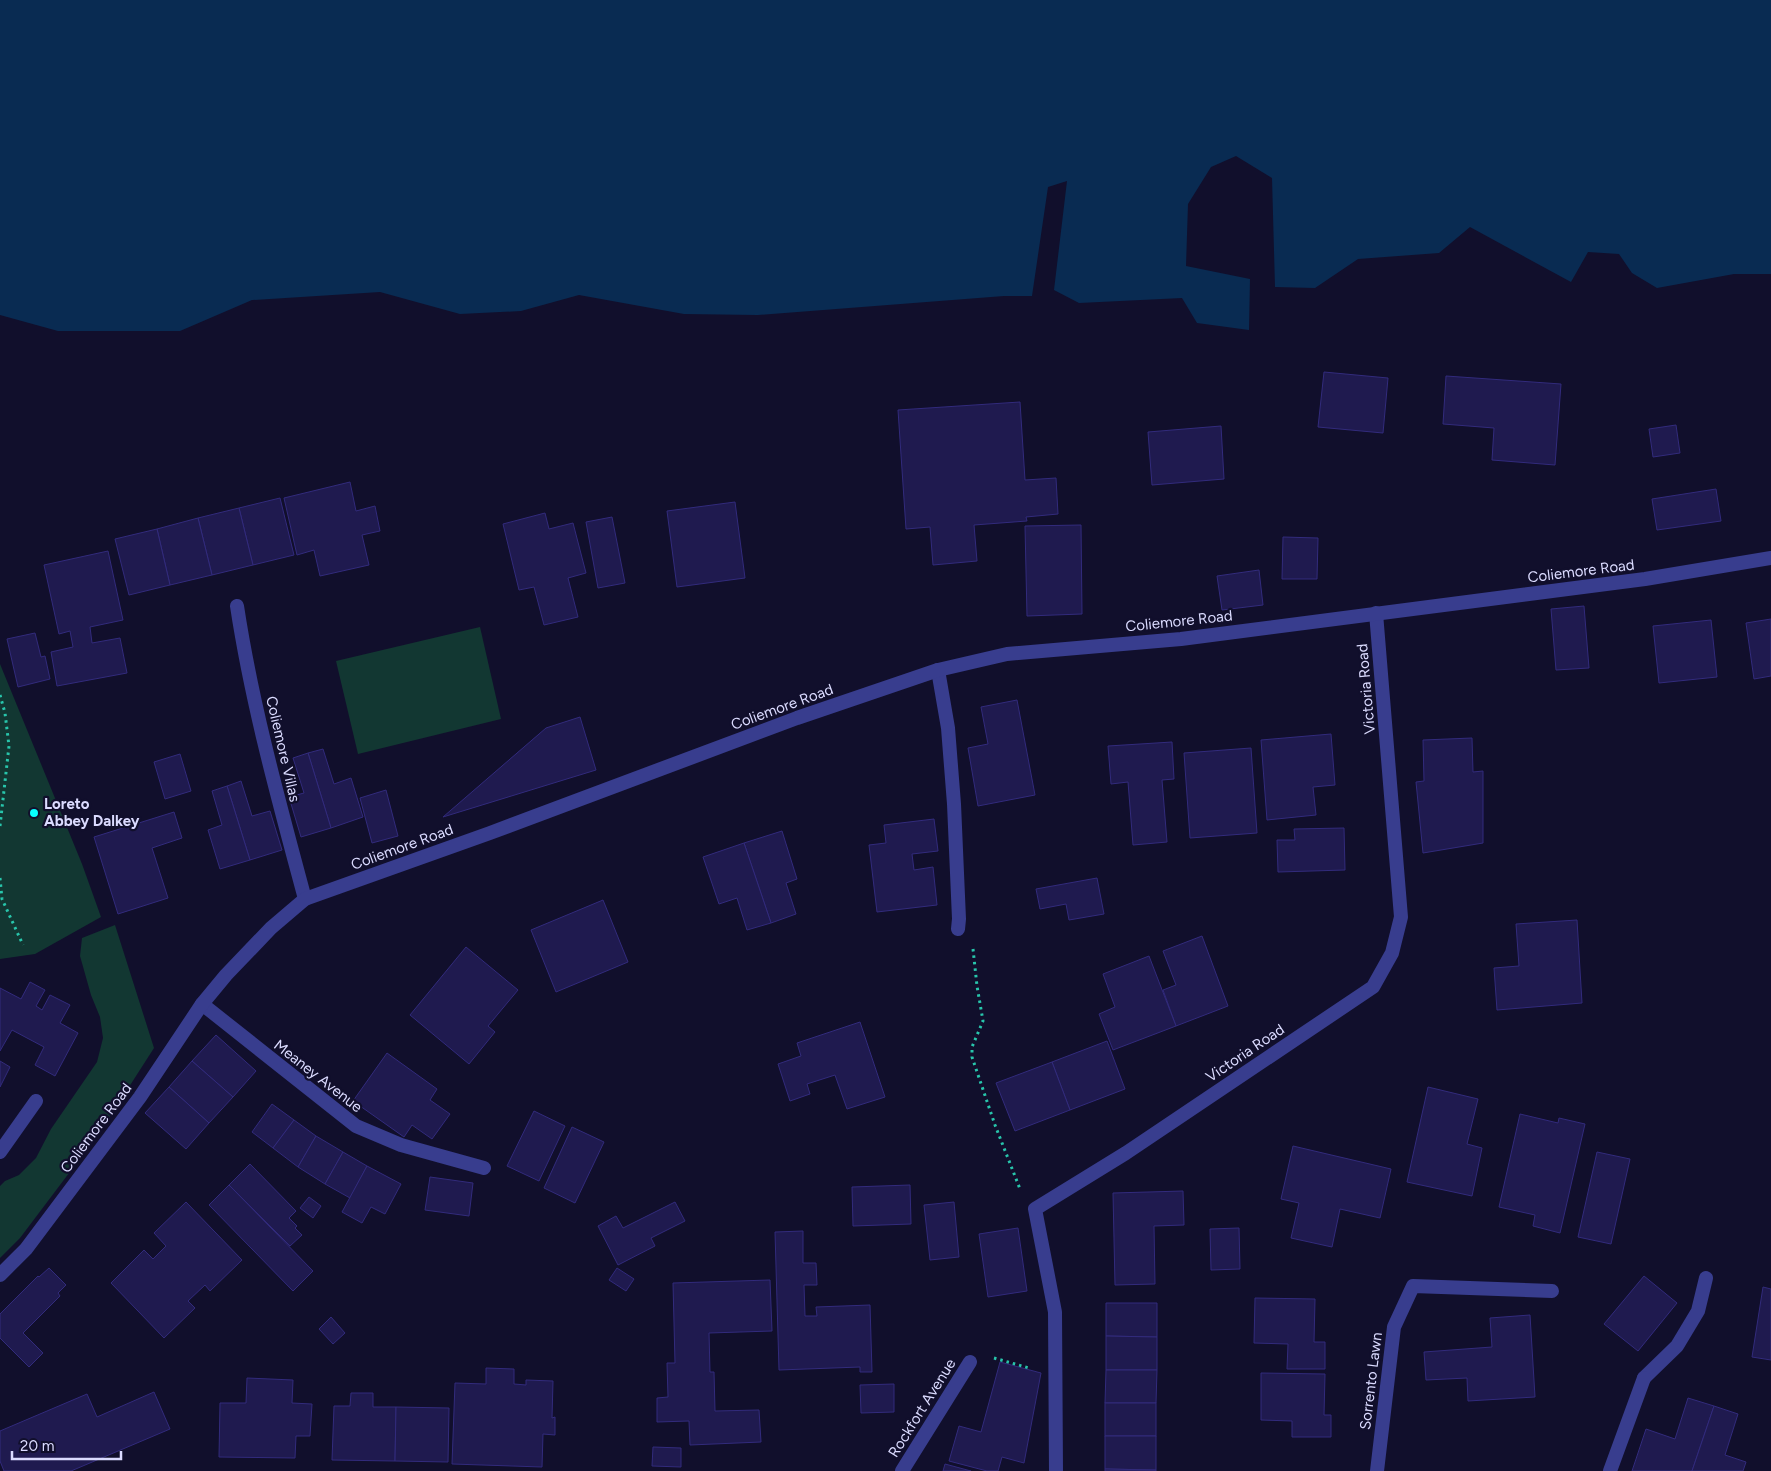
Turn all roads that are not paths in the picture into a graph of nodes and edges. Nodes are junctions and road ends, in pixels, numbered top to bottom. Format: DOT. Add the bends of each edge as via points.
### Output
graph roads {
  1 [pos="1771,558"];
  2 [pos="237,606"];
  3 [pos="1376,613"];
  4 [pos="938,670"];
  5 [pos="305,899"];
  6 [pos="958,924"];
  7 [pos="202,1004"];
  8 [pos="36,1101"];
  9 [pos="0,1152"];
  10 [pos="484,1168"];
  11 [pos="0,1275"];
  12 [pos="1706,1278"];
  13 [pos="1552,1291"];
  14 [pos="970,1362"];
  15 [pos="902,1471"];
  16 [pos="1056,1471"];
  17 [pos="1377,1471"];
  18 [pos="1610,1471"];
  1 -- 3 [label="street, Coliemore Road" via="1644,579"];
  2 -- 5 [label="street, Coliemore Villas" via="258,715"];
  3 -- 4 [label="street, Coliemore Road" via="1181,638 1007,654"];
  3 -- 16 [label="street, Victoria Road" via="1401,917 1392,953 1373,987 1126,1153 1036,1208 1055,1312"];
  4 -- 5 [label="street, Coliemore Road" via="796,718"];
  4 -- 6 [label="street" via="948,728"];
  5 -- 7 [label="street, Coliemore Road" via="271,928"];
  7 -- 10 [label="street, Meaney Avenue" via="356,1126 401,1145"];
  7 -- 11 [label="street, Coliemore Road" via="134,1104 26,1249"];
  8 -- 9 [label="street"];
  12 -- 18 [label="street" via="1698,1311 1677,1346 1644,1378"];
  13 -- 17 [label="street, Sorrento Lawn" via="1414,1286 1394,1327"];
  14 -- 15 [label="street, Rockfort Avenue"];
}
